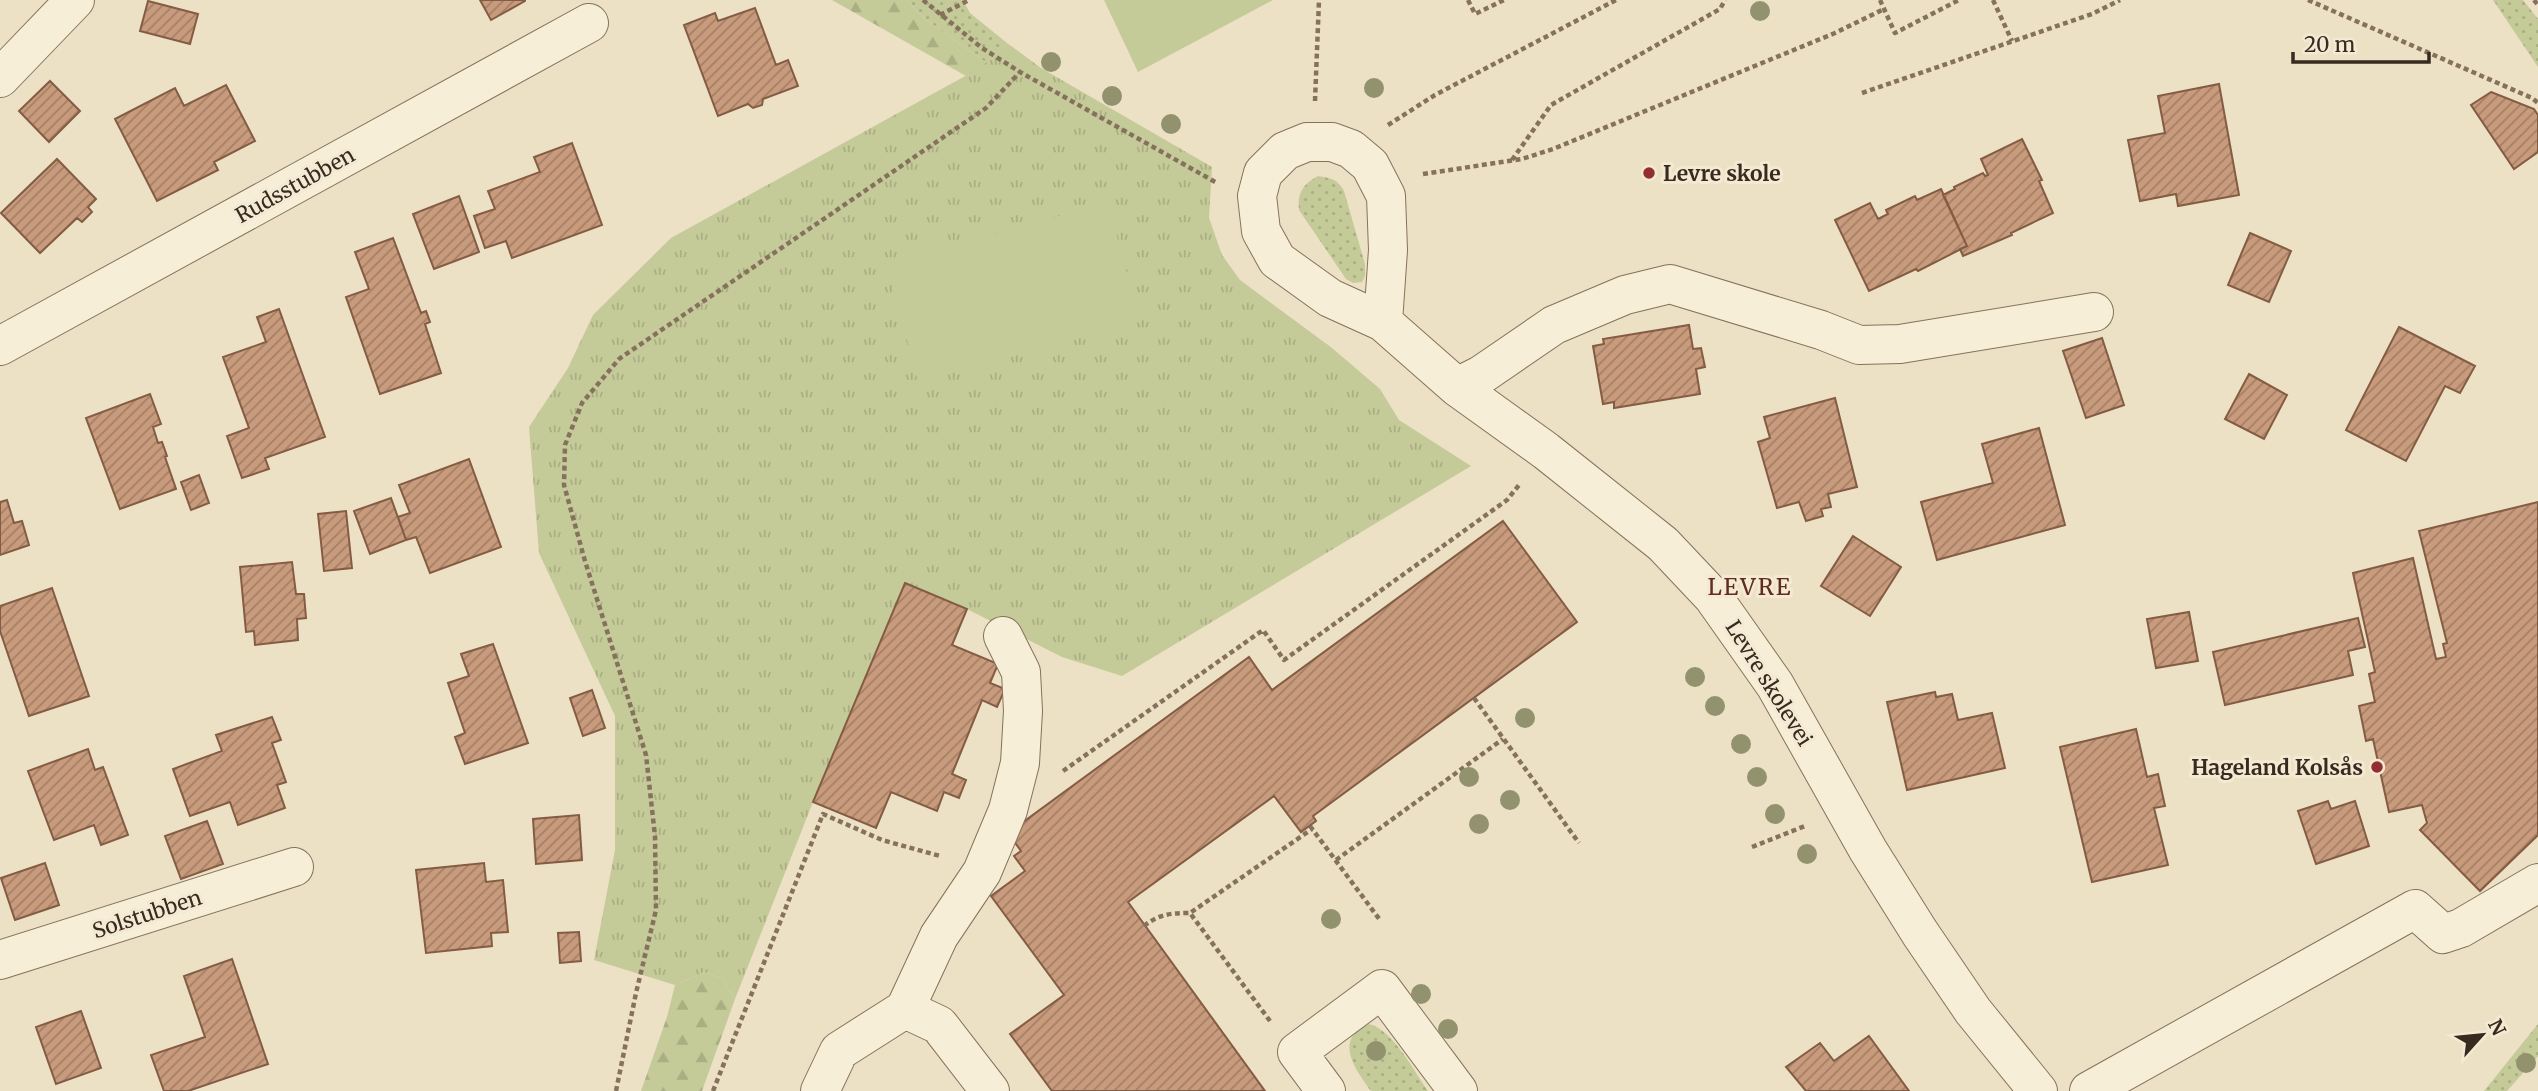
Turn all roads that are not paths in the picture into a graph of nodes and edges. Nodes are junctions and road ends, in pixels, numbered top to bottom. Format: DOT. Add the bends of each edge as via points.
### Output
graph roads {
  1 [pos="75,0"];
  2 [pos="589,23"];
  3 [pos="0,78"];
  4 [pos="2094,312"];
  5 [pos="1383,322"];
  6 [pos="0,346"];
  7 [pos="1457,387"];
  8 [pos="1003,636"];
  9 [pos="294,867"];
  10 [pos="2538,883"];
  11 [pos="0,960"];
  12 [pos="905,1009"];
  13 [pos="1451,1082"];
  14 [pos="820,1091"];
  15 [pos="990,1091"];
  16 [pos="1326,1091"];
  17 [pos="2038,1091"];
  18 [pos="2089,1091"];
  1 -- 3 [label="street"];
  2 -- 6 [label="street, Rudsstubben"];
  4 -- 7 [label="street" via="1900,344 1859,345 1670,284 1625,295 1554,325"];
  5 -- 5 [label="street, Levre skolevei" via="1330,298 1277,260 1261,231 1257,197 1264,173 1284,151 1307,142 1332,142 1370,165 1386,196"];
  5 -- 7 [label="street, Levre skolevei"];
  7 -- 17 [label="street, Levre skolevei" via="1663,544 1713,597 1775,685 1920,933 1973,1011"];
  8 -- 12 [label="street" via="1021,672 1023,711 1020,763 1008,810 982,872 939,936"];
  9 -- 11 [label="street, Solstubben"];
  10 -- 18 [label="street" via="2443,934 2415,909"];
  12 -- 14 [label="street" via="839,1051"];
  12 -- 15 [label="street" via="939,1025"];
  13 -- 16 [label="street" via="1382,989 1297,1052"];
}
